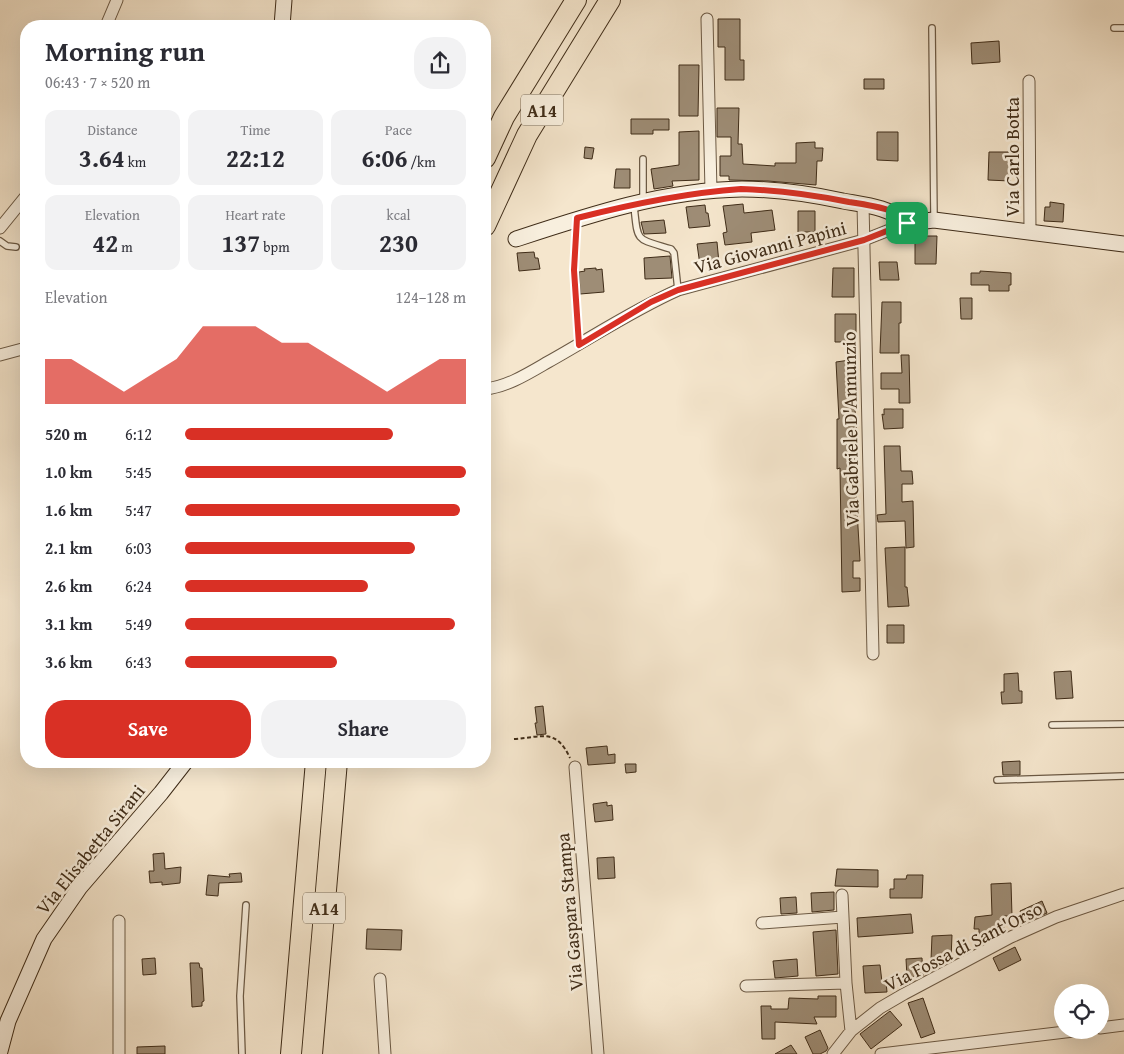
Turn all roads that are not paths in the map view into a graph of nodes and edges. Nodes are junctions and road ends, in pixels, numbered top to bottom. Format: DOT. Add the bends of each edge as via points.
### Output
graph roads {
  1 [pos="117,0"];
  2 [pos="284,0"];
  3 [pos="576,0"];
  4 [pos="610,0"];
  5 [pos="707,19"];
  6 [pos="109,20"];
  7 [pos="282,20"];
  8 [pos="932,28"];
  9 [pos="1114,28"];
  10 [pos="1124,28"];
  11 [pos="1029,81"];
  12 [pos="491,145"];
  13 [pos="643,159"];
  14 [pos="711,191"];
  15 [pos="20,203"];
  16 [pos="639,203"];
  17 [pos="863,204"];
  18 [pos="491,213"];
  19 [pos="577,218"];
  20 [pos="934,220"];
  21 [pos="907,223"];
  22 [pos="0,228"];
  23 [pos="1030,233"];
  24 [pos="516,238"];
  25 [pos="864,240"];
  26 [pos="0,241"];
  27 [pos="1124,244"];
  28 [pos="16,247"];
  29 [pos="678,290"];
  30 [pos="579,345"];
  31 [pos="20,350"];
  32 [pos="0,355"];
  33 [pos="491,387"];
  34 [pos="873,654"];
  35 [pos="1124,724"];
  36 [pos="1052,725"];
  37 [pos="575,767"];
  38 [pos="181,768"];
  39 [pos="315,768"];
  40 [pos="335,768"];
  41 [pos="1124,776"];
  42 [pos="996,780"];
  43 [pos="1124,894"];
  44 [pos="842,895"];
  45 [pos="246,905"];
  46 [pos="843,918"];
  47 [pos="118,921"];
  48 [pos="762,923"];
  49 [pos="380,979"];
  50 [pos="846,983"];
  51 [pos="746,986"];
  52 [pos="1124,1025"];
  53 [pos="1109,1027"];
  54 [pos="851,1031"];
  55 [pos="1054,1033"];
  56 [pos="0,1051"];
  57 [pos="119,1054"];
  58 [pos="242,1054"];
  59 [pos="292,1054"];
  60 [pos="312,1054"];
  61 [pos="385,1054"];
  62 [pos="598,1054"];
  63 [pos="833,1054"];
  64 [pos="881,1054"];
  1 -- 6 [label="street"];
  2 -- 7 [label="street"];
  3 -- 12 [label="highway, A14" via="504,117"];
  4 -- 18 [label="highway, A14" via="527,135"];
  5 -- 14 [label="street"];
  8 -- 20 [label="lane"];
  9 -- 10 [label="lane"];
  11 -- 23 [label="street, Via Carlo Botta"];
  13 -- 16 [label="lane"];
  14 -- 16 [label="street"];
  14 -- 17 [label="street" via="770,190"];
  15 -- 22 [label="street"];
  16 -- 19 [label="street"];
  16 -- 29 [label="lane" via="637,234 641,240 671,249 674,253"];
  17 -- 21 [label="street" via="891,211"];
  17 -- 25 [label="street, Via Gabriele D'Annunzio"];
  19 -- 24 [label="street"];
  19 -- 30 [label="lane" via="574,270"];
  20 -- 21 [label="street"];
  20 -- 23 [label="street"];
  21 -- 25 [label="street, Via Giovanni Papini"];
  23 -- 27 [label="street"];
  25 -- 29 [label="street, Via Giovanni Papini"];
  25 -- 34 [label="street, Via Gabriele D'Annunzio"];
  26 -- 28 [label="lane"];
  29 -- 30 [label="street, Via Giovanni Papini" via="651,302"];
  30 -- 33 [label="street, Via Giovanni Papini" via="515,380"];
  31 -- 32 [label="street"];
  35 -- 36 [label="lane"];
  37 -- 62 [label="street, Via Gaspara Stampa"];
  38 -- 56 [label="street, Via Elisabetta Sirani" via="80,887 44,939 8,1020"];
  39 -- 59 [label="highway, A14"];
  40 -- 60 [label="highway, A14"];
  41 -- 42 [label="lane"];
  43 -- 54 [label="street, Via Fossa di Sant'Orso" via="1056,917 1011,937 896,998"];
  44 -- 46 [label="street"];
  45 -- 58 [label="lane" via="240,996"];
  46 -- 48 [label="street"];
  46 -- 50 [label="street"];
  47 -- 57 [label="street"];
  49 -- 61 [label="street"];
  50 -- 51 [label="street"];
  50 -- 54 [label="street"];
  52 -- 53 [label="street"];
  54 -- 63 [label="street, Via Fossa di Sant'Orso"];
  55 -- 64 [label="street"];
}
